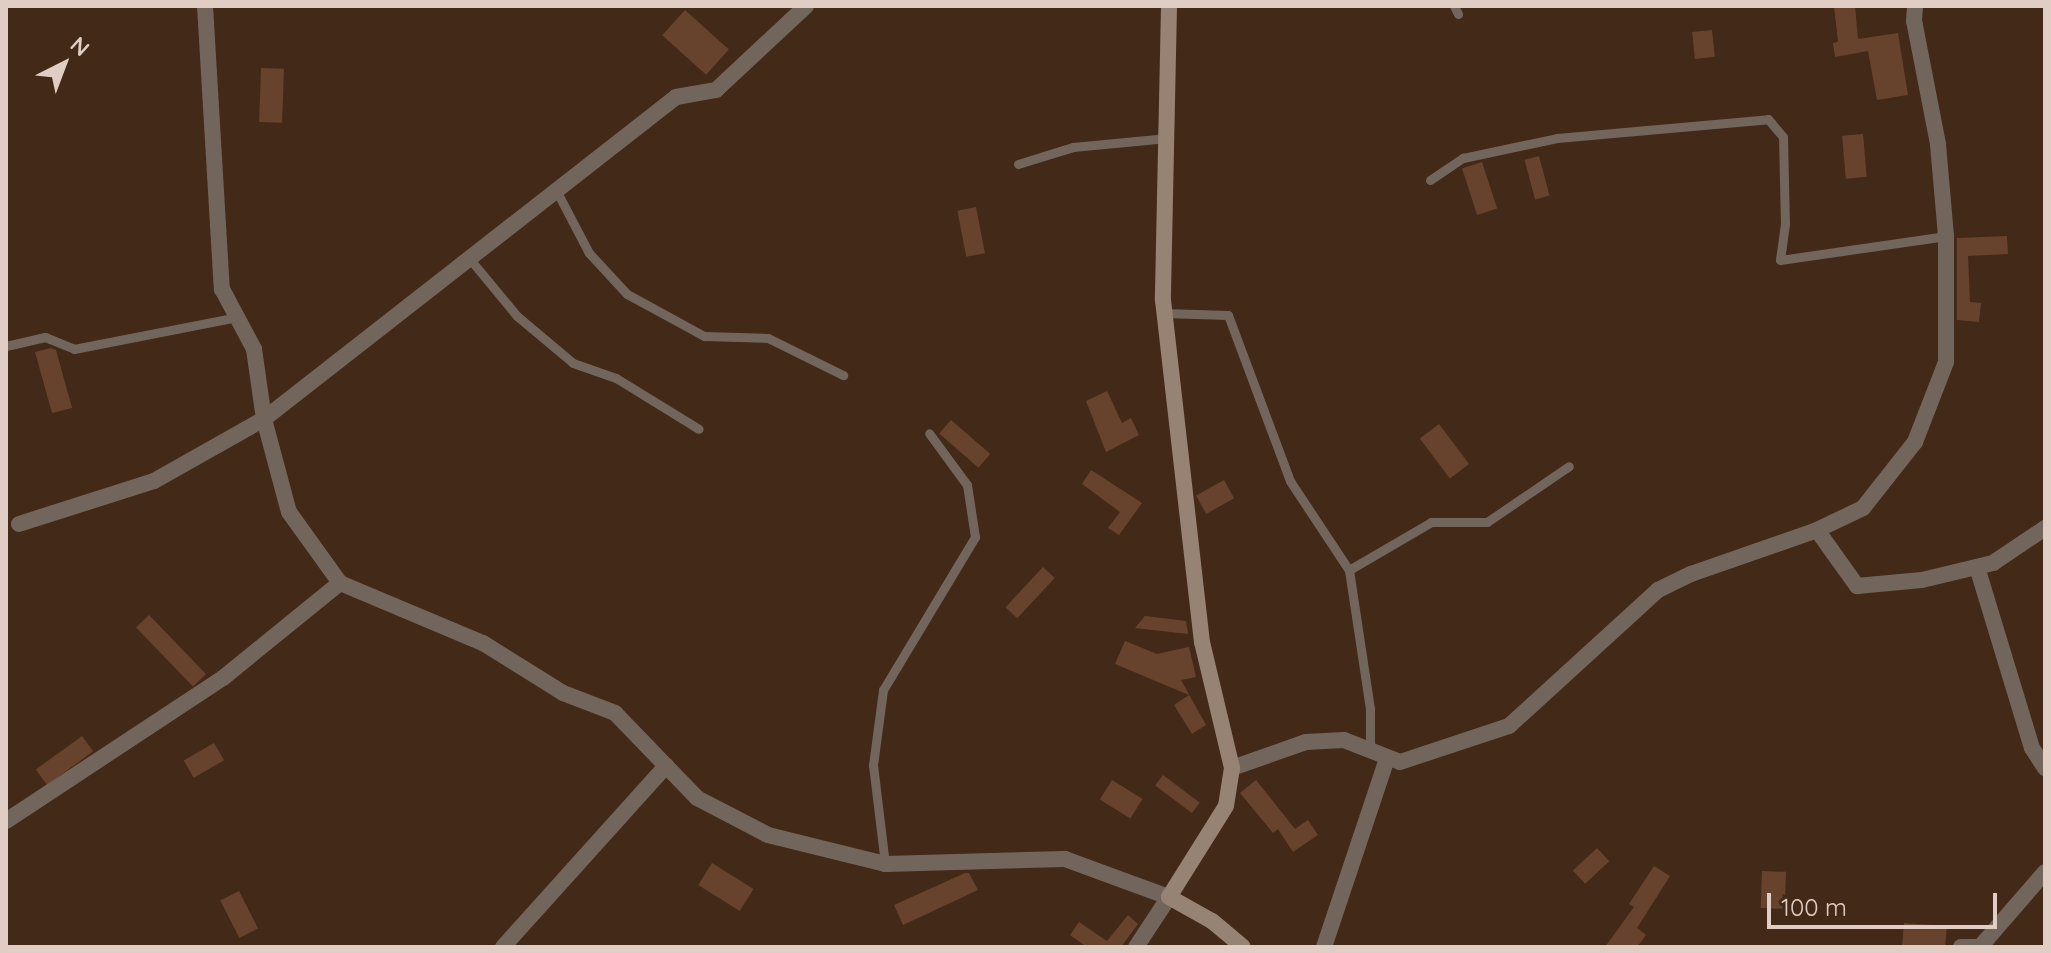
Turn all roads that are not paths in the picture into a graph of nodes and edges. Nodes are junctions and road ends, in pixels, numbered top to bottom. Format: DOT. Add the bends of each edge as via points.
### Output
graph roads {
  1 [pos="205,6"];
  2 [pos="806,6"];
  3 [pos="1169,6"];
  4 [pos="1915,6"];
  5 [pos="1168,138"];
  6 [pos="1018,164"];
  7 [pos="1430,180"];
  8 [pos="556,190"];
  9 [pos="1946,236"];
  10 [pos="469,258"];
  11 [pos="1164,313"];
  12 [pos="237,317"];
  13 [pos="6,346"];
  14 [pos="843,375"];
  15 [pos="264,419"];
  16 [pos="699,429"];
  17 [pos="929,433"];
  18 [pos="1569,466"];
  19 [pos="19,524"];
  20 [pos="2045,528"];
  21 [pos="1817,530"];
  22 [pos="1977,567"];
  23 [pos="1349,570"];
  24 [pos="340,583"];
  25 [pos="1370,750"];
  26 [pos="1387,759"];
  27 [pos="666,766"];
  28 [pos="1232,768"];
  29 [pos="2045,768"];
  30 [pos="6,821"];
  31 [pos="885,864"];
  32 [pos="2045,872"];
  33 [pos="1169,897"];
  34 [pos="503,947"];
  35 [pos="1136,947"];
  36 [pos="1243,947"];
  37 [pos="1324,947"];
  38 [pos="1961,947"];
  39 [pos="1978,947"];
  1 -- 12 [label="street" via="222,289"];
  2 -- 8 [label="street" via="716,90 676,97"];
  3 -- 5 [label="street"];
  4 -- 9 [label="street" via="1938,144"];
  5 -- 6 [label="lane" via="1073,147"];
  5 -- 11 [label="street"];
  7 -- 9 [label="lane" via="1463,158 1557,138 1768,119 1783,137 1785,224 1780,260"];
  8 -- 10 [label="street"];
  8 -- 14 [label="lane" via="589,253 627,294 704,336 768,338"];
  9 -- 21 [label="street" via="1946,362 1915,442 1863,508"];
  10 -- 15 [label="street"];
  10 -- 16 [label="lane" via="517,316 573,363 616,378"];
  11 -- 23 [label="lane" via="1228,315 1290,481"];
  11 -- 28 [label="street" via="1202,642"];
  12 -- 13 [label="lane" via="74,349 45,337"];
  12 -- 15 [label="street" via="254,349"];
  15 -- 19 [label="street" via="154,481"];
  15 -- 24 [label="street" via="289,512"];
  17 -- 31 [label="lane" via="967,485 975,537 883,690 873,765"];
  18 -- 23 [label="lane" via="1487,522 1431,522"];
  20 -- 22 [label="street" via="1993,563"];
  21 -- 22 [label="street" via="1857,586 1922,580"];
  21 -- 26 [label="street" via="1658,590 1509,726 1400,762"];
  22 -- 29 [label="street" via="2032,748"];
  23 -- 25 [label="lane" via="1370,709"];
  24 -- 27 [label="street" via="483,643 563,693 615,713"];
  24 -- 30 [label="street" via="223,678"];
  25 -- 26 [label="street"];
  25 -- 28 [label="street" via="1344,740 1306,742"];
  26 -- 37 [label="street"];
  27 -- 31 [label="street" via="697,798 768,835"];
  27 -- 34 [label="street"];
  28 -- 33 [label="street" via="1226,806"];
  31 -- 33 [label="street" via="1065,859"];
  32 -- 39 [label="street"];
  33 -- 35 [label="street"];
  33 -- 36 [label="street" via="1212,921"];
  38 -- 39 [label="street"];
}
